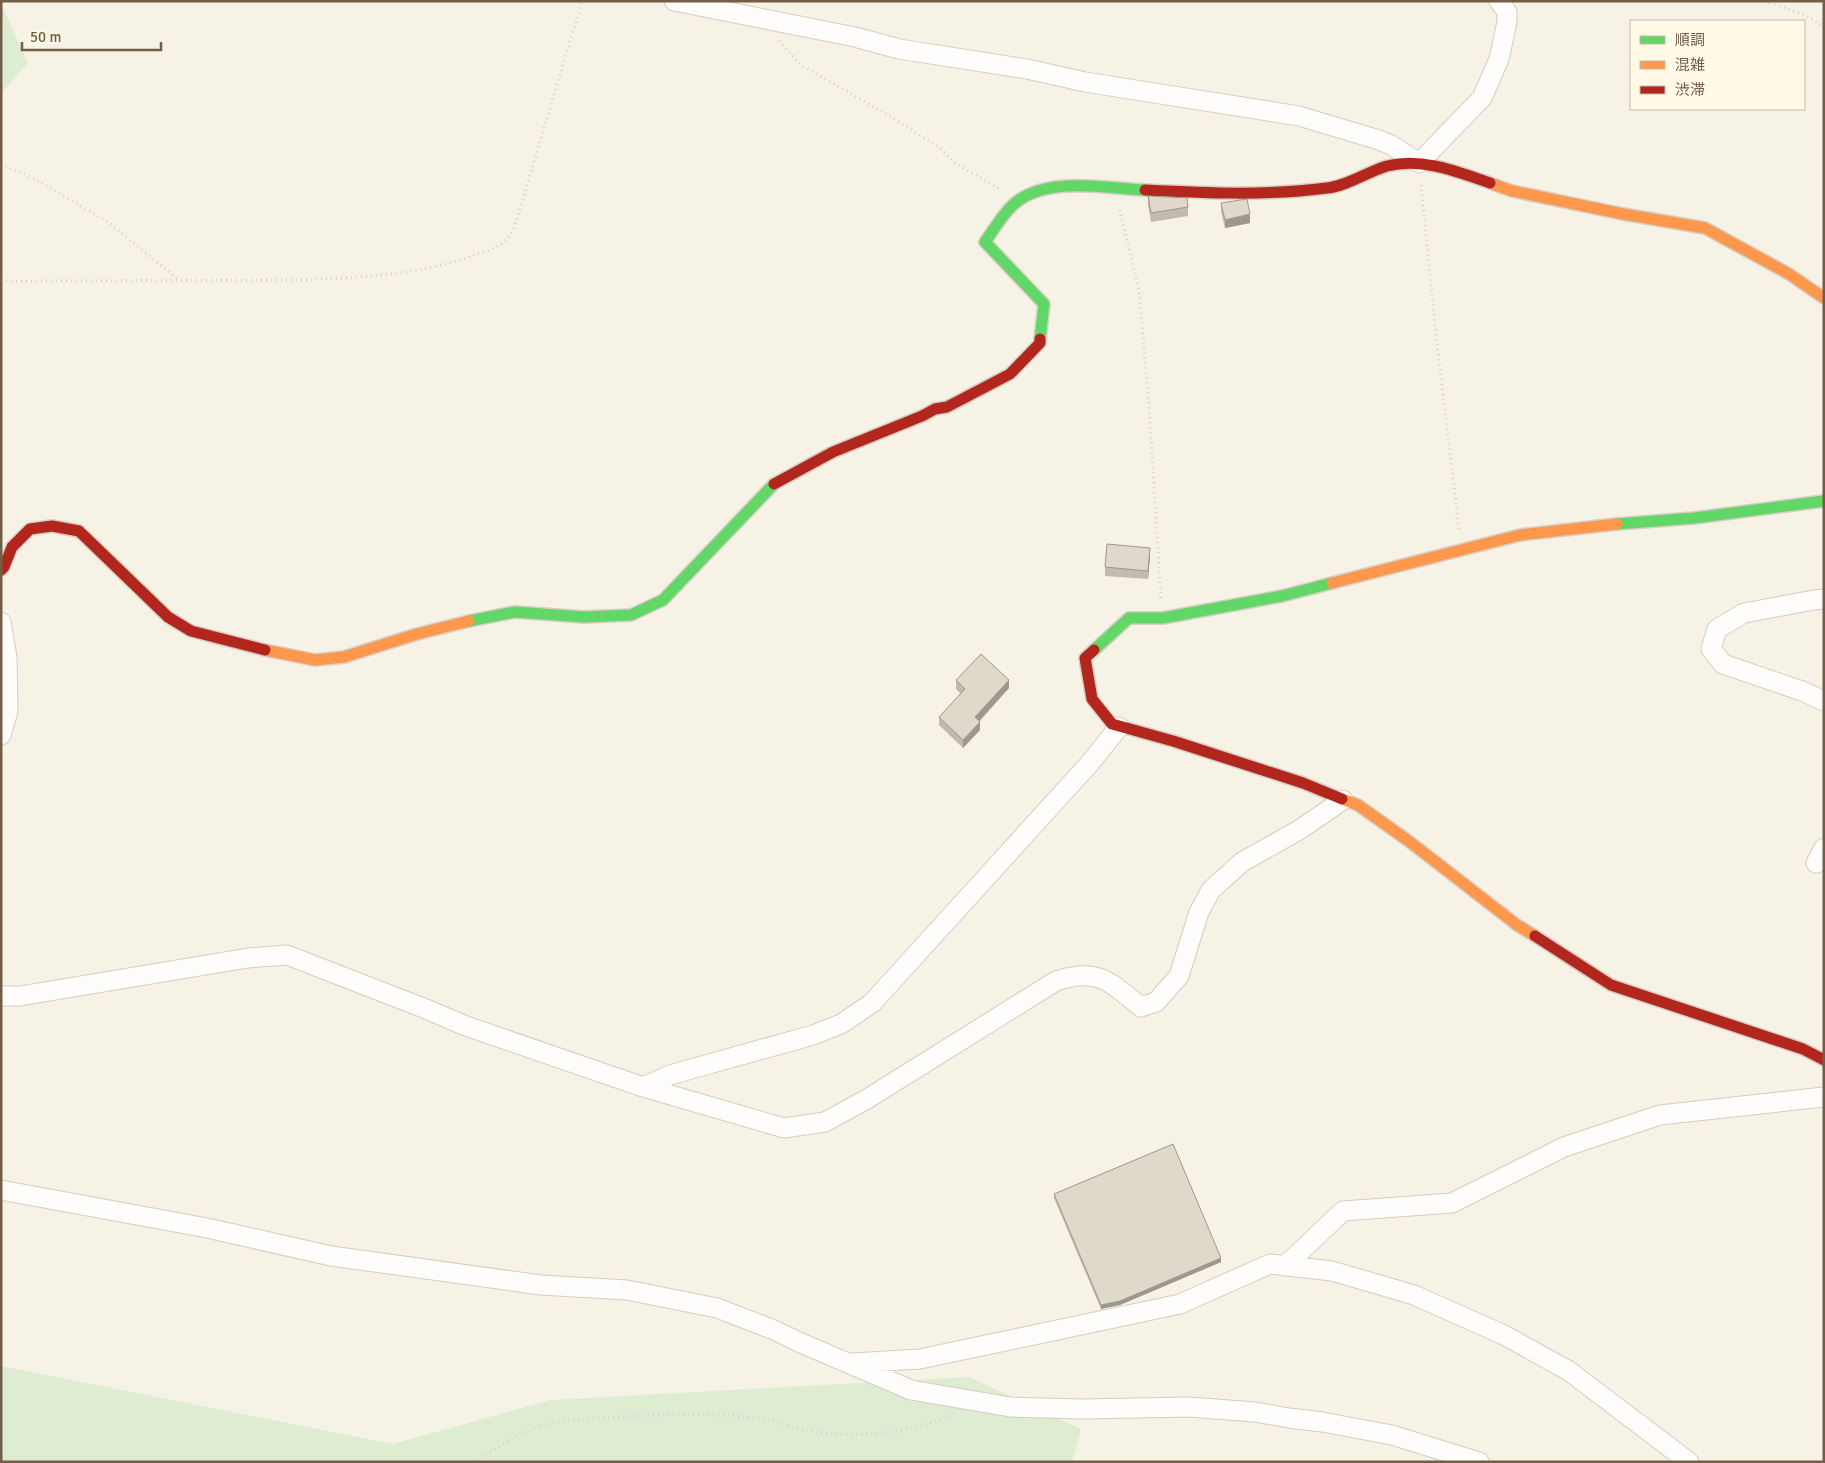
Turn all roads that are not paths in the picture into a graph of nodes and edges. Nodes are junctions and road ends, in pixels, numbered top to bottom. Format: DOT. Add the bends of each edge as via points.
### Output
graph roads {
  1 [pos="674,1"];
  2 [pos="1499,1"];
  3 [pos="1420,163"];
  4 [pos="1824,298"];
  5 [pos="1824,501"];
  6 [pos="1,570"];
  7 [pos="1824,599"];
  8 [pos="1,622"];
  9 [pos="1824,701"];
  10 [pos="1119,727"];
  11 [pos="1,735"];
  12 [pos="1343,800"];
  13 [pos="1824,848"];
  14 [pos="1824,861"];
  15 [pos="1,996"];
  16 [pos="1824,1060"];
  17 [pos="643,1087"];
  18 [pos="1824,1097"];
  19 [pos="1,1190"];
  20 [pos="1285,1266"];
  21 [pos="847,1363"];
  22 [pos="1479,1462"];
  23 [pos="1689,1462"];
  1 -- 3 [label="street" via="855,36 899,49 1299,116 1379,140"];
  2 -- 3 [label="street" via="1507,12 1507,22 1499,59 1482,98"];
  3 -- 4 [label="street" via="1512,191 1705,228 1789,274"];
  3 -- 6 [label="street" via="1388,166 1328,188 1213,193 1069,186 1044,188 1019,200 985,242 1044,304 1040,343 1010,374 947,407 935,409 832,452 777,480 663,600 631,615 584,617 515,612 486,616 344,658 314,660 191,631 168,617 79,531 52,526 30,529 12,547"];
  5 -- 10 [label="street" via="1520,535 1282,596 1163,618 1129,618 1085,658 1092,700 1112,724"];
  7 -- 9 [label="street" via="1744,613 1717,629 1711,649 1723,664"];
  8 -- 11 [label="street" via="7,657 8,711"];
  10 -- 12 [label="street" via="1304,783"];
  10 -- 17 [label="street" via="872,1004 841,1024 813,1036 670,1075"];
  12 -- 16 [label="street" via="1358,805 1516,924 1611,985 1803,1049"];
  12 -- 17 [label="street" via="1299,830 1242,862 1211,890 1199,912 1180,976 1156,1002 1141,1007 1098,976 1071,976 1056,981 825,1122 784,1128"];
  13 -- 14 [label="street" via="1816,863"];
  15 -- 17 [label="street" via="20,996 248,958 287,955 466,1026"];
  18 -- 20 [label="street" via="1660,1115 1564,1147 1452,1203 1343,1211"];
  19 -- 21 [label="street" via="207,1228 332,1256 541,1285 627,1290 708,1306 774,1330"];
  20 -- 21 [label="street" via="1270,1264 1180,1304 920,1359"];
  20 -- 23 [label="street" via="1332,1271 1414,1295 1504,1335 1569,1371"];
  21 -- 22 [label="street" via="911,1390 1010,1407 1189,1407 1256,1412 1392,1435"];
}
